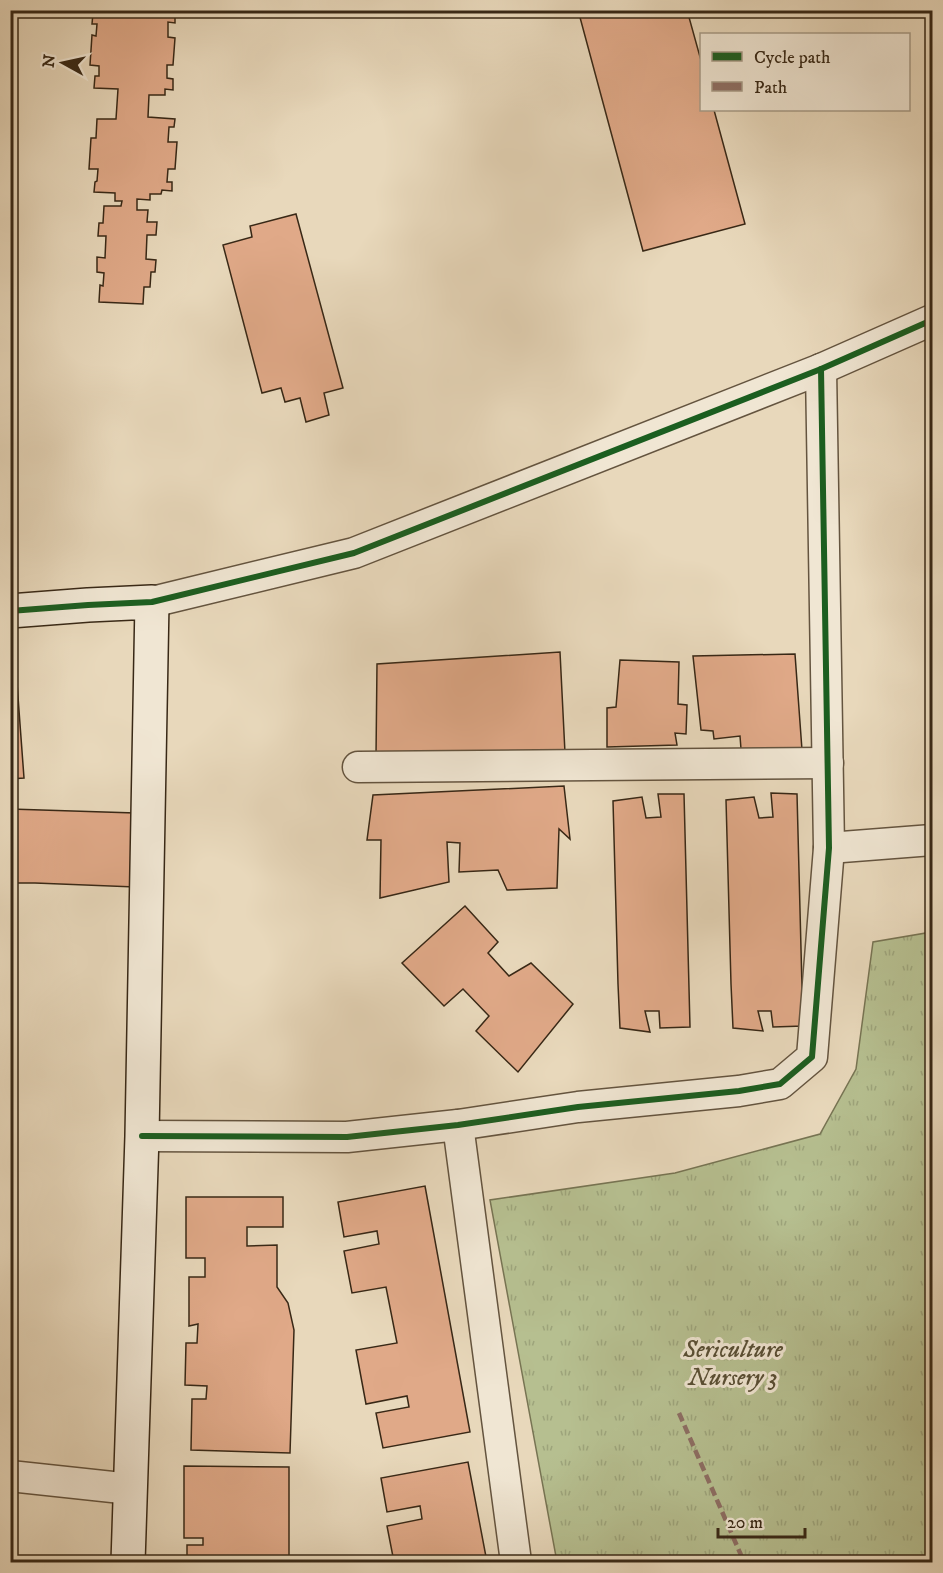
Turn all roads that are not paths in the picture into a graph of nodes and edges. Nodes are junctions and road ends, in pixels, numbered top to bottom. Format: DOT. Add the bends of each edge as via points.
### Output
graph roads {
  1 [pos="933,320"];
  2 [pos="821,369"];
  3 [pos="152,602"];
  4 [pos="10,611"];
  5 [pos="828,763"];
  6 [pos="358,767"];
  7 [pos="933,840"];
  8 [pos="829,848"];
  9 [pos="459,1125"];
  10 [pos="142,1136"];
  11 [pos="10,1476"];
  12 [pos="131,1489"];
  13 [pos="128,1563"];
  14 [pos="516,1563"];
  1 -- 2 [label="street"];
  2 -- 3 [label="street" via="354,553"];
  2 -- 5 [label="street"];
  3 -- 4 [label="street"];
  3 -- 10 [label="street"];
  5 -- 6 [label="street"];
  5 -- 8 [label="street"];
  7 -- 8 [label="street"];
  8 -- 9 [label="street" via="812,1057 780,1084"];
  9 -- 10 [label="street" via="347,1137"];
  9 -- 14 [label="street"];
  10 -- 12 [label="street"];
  11 -- 12 [label="street"];
  12 -- 13 [label="street"];
}
